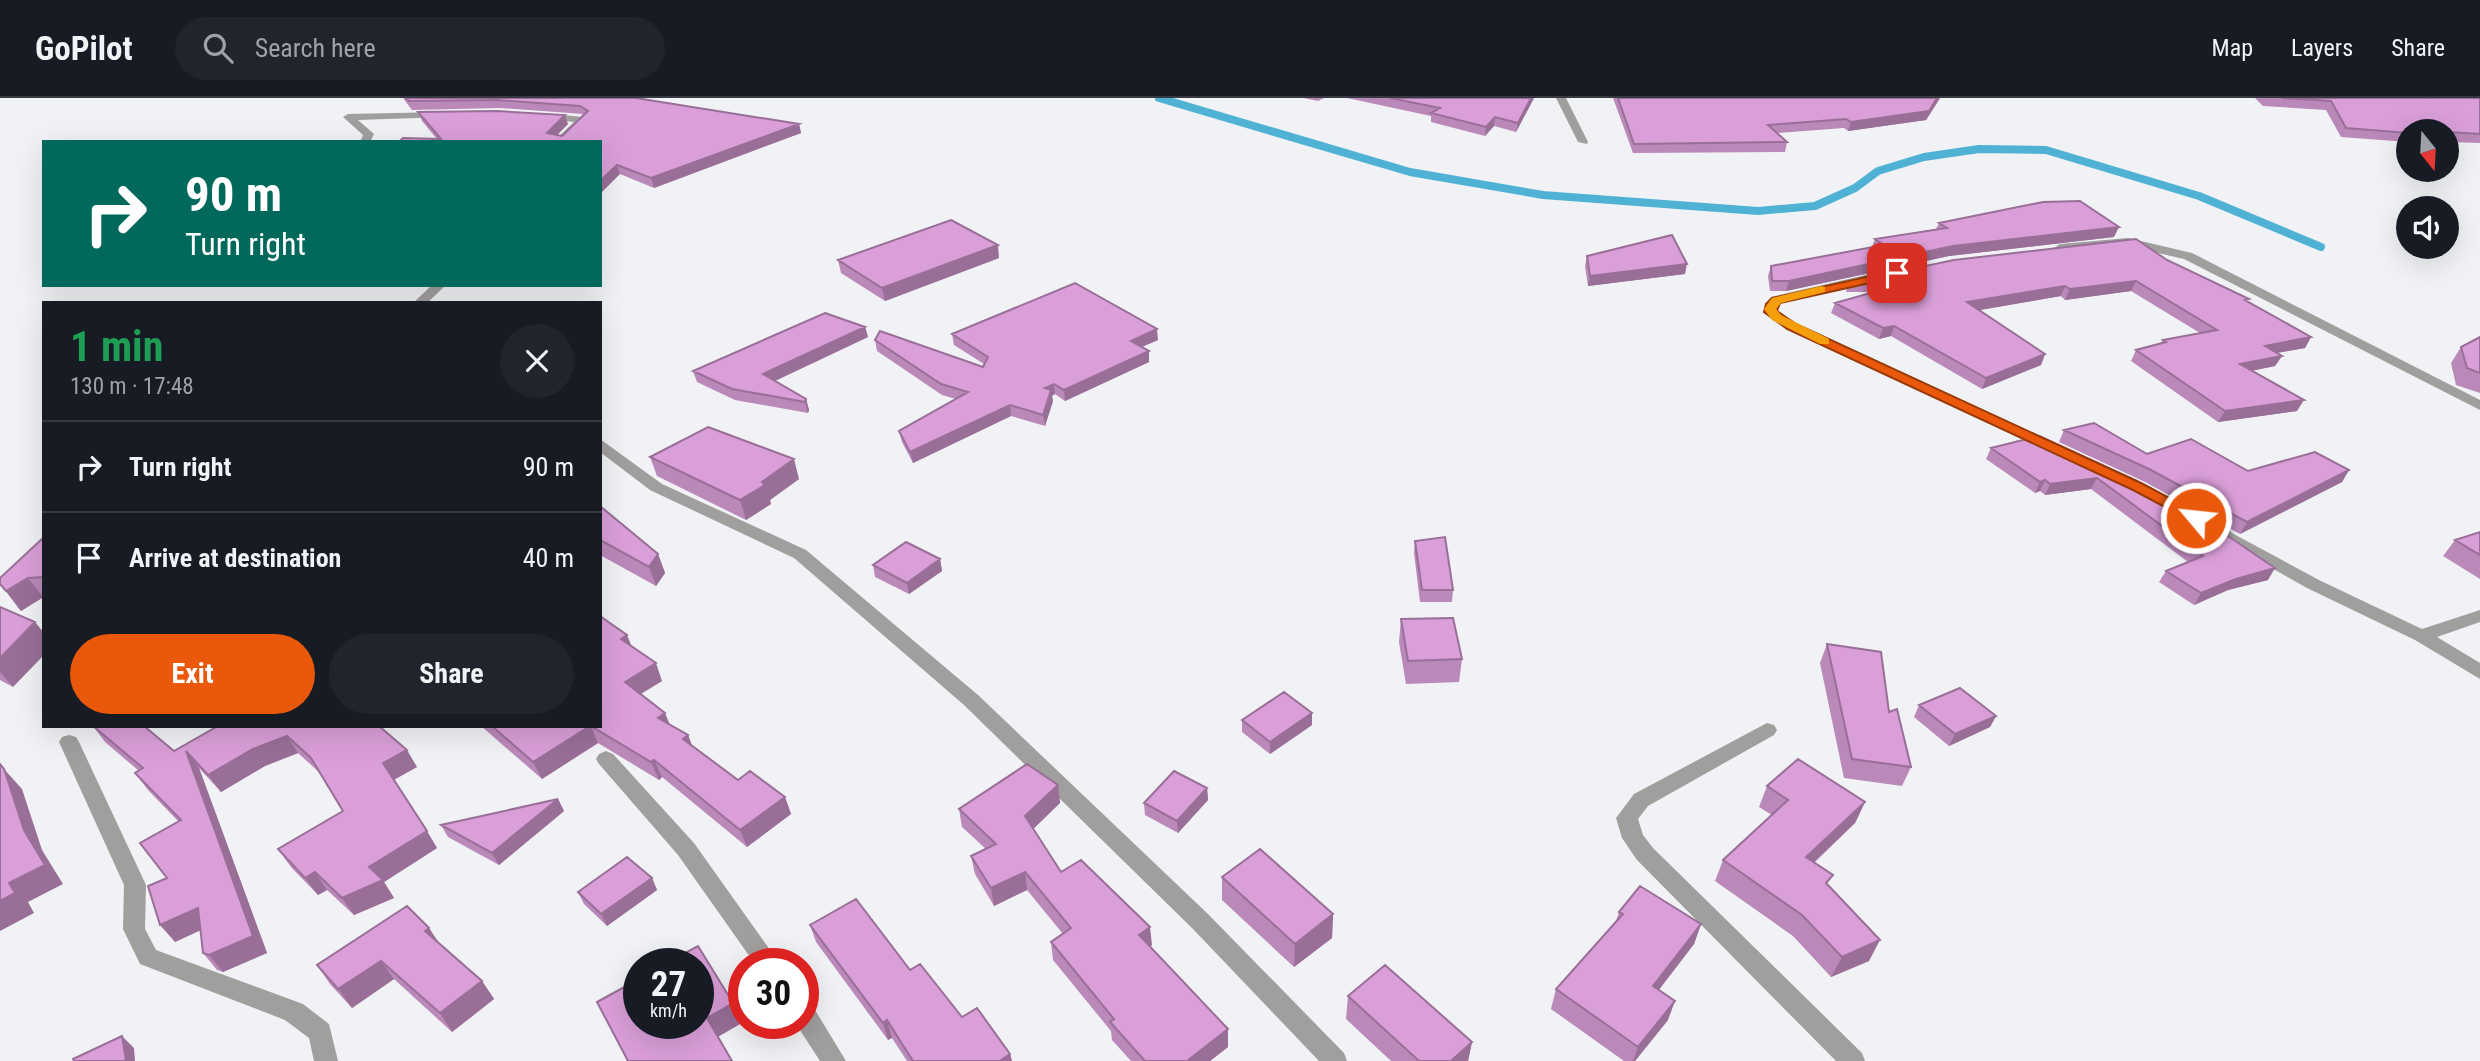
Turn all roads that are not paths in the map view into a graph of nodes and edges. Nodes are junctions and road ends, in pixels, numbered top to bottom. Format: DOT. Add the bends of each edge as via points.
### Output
graph roads {
  1 [pos="1561,98"];
  2 [pos="452,115"];
  3 [pos="527,115"];
  4 [pos="366,140"];
  5 [pos="560,140"];
  6 [pos="1583,142"];
  7 [pos="2047,250"];
  8 [pos="1883,276"];
  9 [pos="438,287"];
  10 [pos="421,301"];
  11 [pos="2480,406"];
  12 [pos="602,446"];
  13 [pos="2064,453"];
  14 [pos="2196,518"];
  15 [pos="2480,616"];
  16 [pos="2421,636"];
  17 [pos="2480,672"];
  18 [pos="1767,730"];
  19 [pos="69,743"];
  20 [pos="606,759"];
  21 [pos="757,948"];
  22 [pos="819,1038"];
  23 [pos="326,1061"];
  24 [pos="834,1061"];
  25 [pos="1335,1061"];
  26 [pos="1853,1061"];
  1 -- 6 [label="street"];
  2 -- 4 [label="street" via="348,117 369,134"];
  3 -- 5 [label="street" via="583,120"];
  7 -- 11 [label="street" via="2129,242 2188,256"];
  8 -- 13 [label="street" via="1776,300 1770,312 1791,326"];
  9 -- 10 [label="street"];
  12 -- 25 [label="street" via="656,487 800,554 971,700 1200,921"];
  14 -- 16 [label="street" via="2312,584"];
  15 -- 16 [label="street"];
  16 -- 17 [label="street"];
  18 -- 26 [label="street" via="1641,800 1627,818 1633,838 1645,854"];
  19 -- 23 [label="street" via="135,885 134,929 148,957 294,1012 320,1032"];
  20 -- 21 [label="street" via="686,849"];
  22 -- 24 [label="street"];
}
